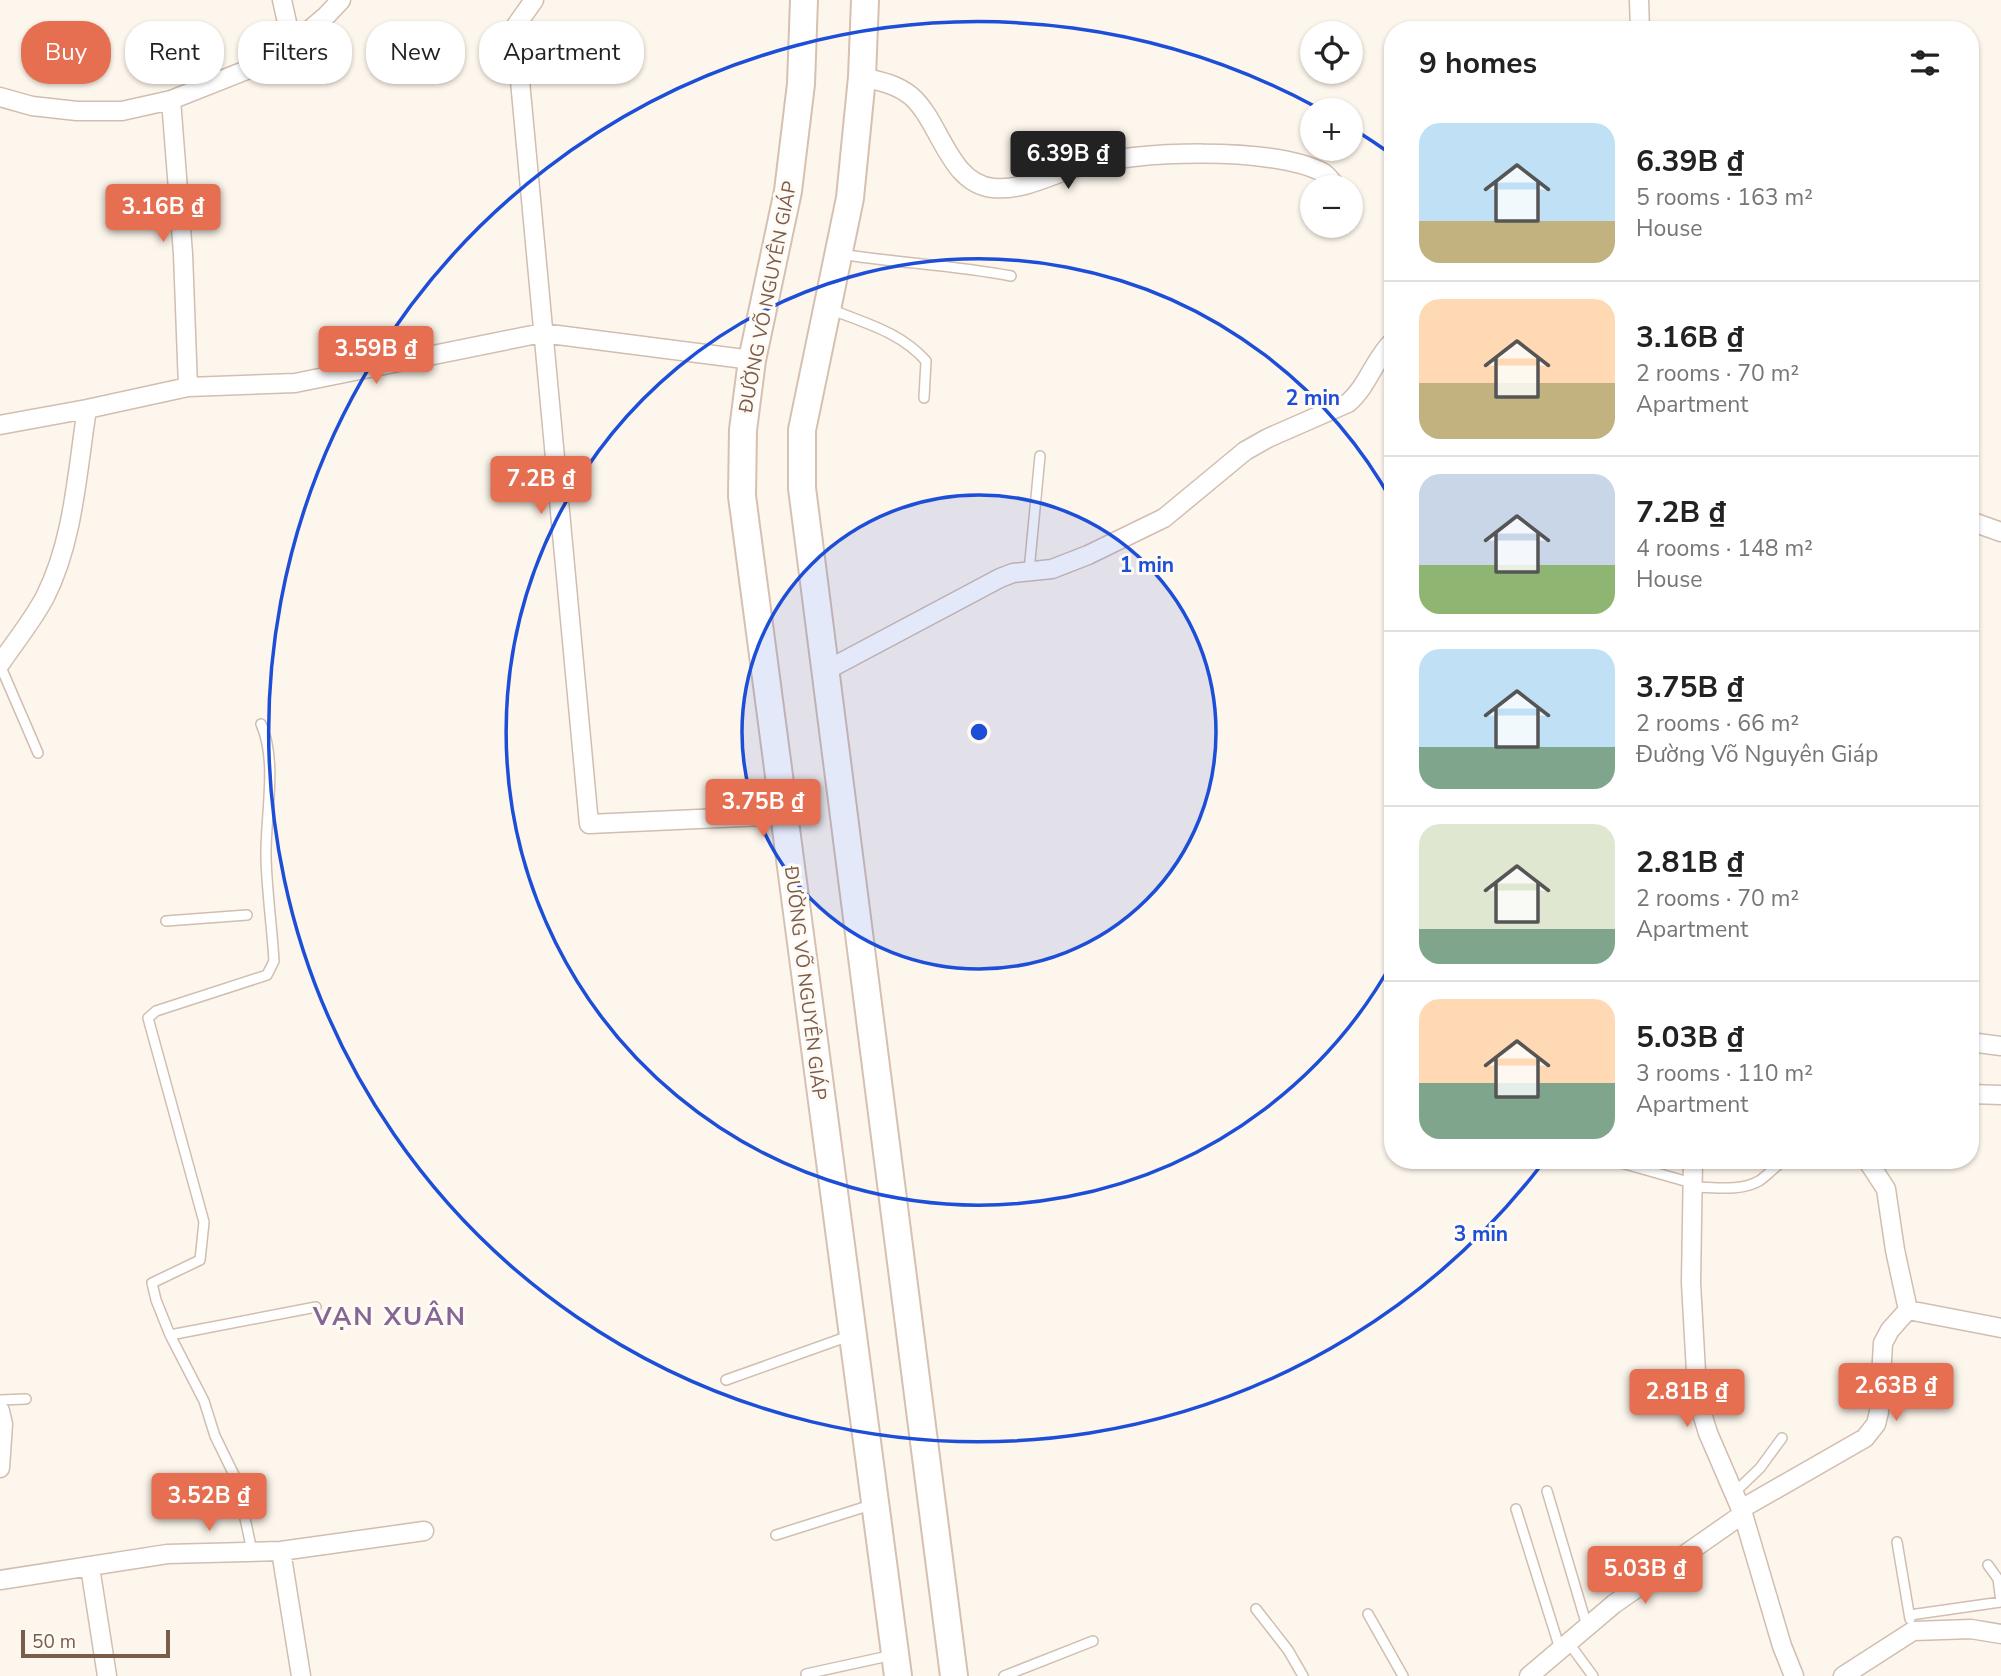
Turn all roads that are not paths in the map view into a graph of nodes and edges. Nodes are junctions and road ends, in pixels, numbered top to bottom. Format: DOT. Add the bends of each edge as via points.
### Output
graph roads {
  1 [pos="282,0"];
  2 [pos="341,0"];
  3 [pos="534,0"];
  4 [pos="804,0"];
  5 [pos="865,0"];
  6 [pos="1640,0"];
  7 [pos="287,21"];
  8 [pos="318,21"];
  9 [pos="1640,21"];
  10 [pos="238,73"];
  11 [pos="862,77"];
  12 [pos="0,97"];
  13 [pos="171,100"];
  14 [pos="1326,175"];
  15 [pos="839,254"];
  16 [pos="1011,276"];
  17 [pos="828,308"];
  18 [pos="542,333"];
  19 [pos="1384,350"];
  20 [pos="752,360"];
  21 [pos="188,387"];
  22 [pos="924,398"];
  23 [pos="87,409"];
  24 [pos="0,425"];
  25 [pos="1040,456"];
  26 [pos="1979,524"];
  27 [pos="2001,532"];
  28 [pos="1029,571"];
  29 [pos="0,665"];
  30 [pos="825,671"];
  31 [pos="261,724"];
  32 [pos="38,753"];
  33 [pos="784,815"];
  34 [pos="247,915"];
  35 [pos="166,921"];
  36 [pos="1979,1043"];
  37 [pos="2001,1046"];
  38 [pos="1979,1094"];
  39 [pos="2001,1095"];
  40 [pos="1640,1169"];
  41 [pos="1693,1169"];
  42 [pos="1774,1169"];
  43 [pos="1873,1169"];
  44 [pos="1692,1185"];
  45 [pos="316,1307"];
  46 [pos="1908,1310"];
  47 [pos="2001,1328"];
  48 [pos="170,1335"];
  49 [pos="853,1335"];
  50 [pos="726,1380"];
  51 [pos="0,1399"];
  52 [pos="26,1399"];
  53 [pos="0,1411"];
  54 [pos="1782,1438"];
  55 [pos="0,1468"];
  56 [pos="1547,1491"];
  57 [pos="875,1504"];
  58 [pos="1739,1505"];
  59 [pos="1516,1509"];
  60 [pos="424,1531"];
  61 [pos="776,1535"];
  62 [pos="1897,1542"];
  63 [pos="252,1550"];
  64 [pos="281,1550"];
  65 [pos="1988,1565"];
  66 [pos="90,1567"];
  67 [pos="0,1580"];
  68 [pos="1256,1609"];
  69 [pos="1368,1614"];
  70 [pos="1911,1623"];
  71 [pos="1587,1626"];
  72 [pos="2001,1634"];
  73 [pos="1093,1641"];
  74 [pos="1564,1646"];
  75 [pos="896,1665"];
  76 [pos="806,1674"];
  77 [pos="107,1676"];
  78 [pos="301,1676"];
  79 [pos="954,1676"];
  80 [pos="1004,1676"];
  81 [pos="1303,1676"];
  82 [pos="1403,1676"];
  83 [pos="1529,1676"];
  84 [pos="1593,1676"];
  85 [pos="1794,1676"];
  86 [pos="1843,1676"];
  1 -- 7 [label="street"];
  2 -- 8 [label="street"];
  3 -- 18 [label="street" via="515,27"];
  4 -- 20 [label="main road, ĐƯỜNG VÕ NGUYÊN GIÁP" via="801,84 788,191"];
  5 -- 11 [label="main road"];
  6 -- 9 [label="street"];
  10 -- 13 [label="street"];
  11 -- 14 [label="street" via="893,84 910,96 925,111 955,163 975,182 990,188 1037,182 1081,166 1171,154 1268,157"];
  11 -- 15 [label="main road" via="850,198"];
  12 -- 13 [label="street" via="78,111 122,111"];
  13 -- 21 [label="street"];
  15 -- 16 [label="lane"];
  15 -- 17 [label="main road"];
  17 -- 22 [label="lane" via="913,345 926,361"];
  17 -- 30 [label="main road" via="802,430 802,488"];
  18 -- 20 [label="street"];
  18 -- 21 [label="street" via="295,383"];
  18 -- 33 [label="street" via="589,824"];
  19 -- 28 [label="street" via="1348,403 1245,452 1164,518 1088,555 1052,569"];
  20 -- 33 [label="main road, ĐƯỜNG VÕ NGUYÊN GIÁP" via="743,430 742,496"];
  21 -- 23 [label="street"];
  23 -- 24 [label="street"];
  23 -- 29 [label="street" via="65,547 44,599"];
  25 -- 28 [label="lane"];
  26 -- 27 [label="street"];
  28 -- 30 [label="street" via="1000,578"];
  29 -- 32 [label="lane"];
  30 -- 79 [label="main road"];
  31 -- 48 [label="lane" via="270,755 266,880 274,961 267,975 156,1011 148,1018 204,1222 200,1260 152,1283"];
  33 -- 49 [label="main road, ĐƯỜNG VÕ NGUYÊN GIÁP"];
  34 -- 35 [label="lane"];
  36 -- 37 [label="street"];
  38 -- 39 [label="street"];
  40 -- 44 [label="lane"];
  41 -- 44 [label="street"];
  42 -- 44 [label="lane" via="1739,1188"];
  43 -- 46 [label="street" via="1886,1189"];
  44 -- 58 [label="street" via="1691,1283 1700,1407"];
  45 -- 48 [label="lane"];
  46 -- 47 [label="street"];
  46 -- 58 [label="street" via="1882,1343 1879,1412 1872,1431"];
  48 -- 63 [label="lane" via="237,1481"];
  49 -- 50 [label="lane"];
  49 -- 57 [label="main road, ĐƯỜNG VÕ NGUYÊN GIÁP"];
  51 -- 52 [label="lane"];
  53 -- 55 [label="street"];
  54 -- 58 [label="lane"];
  56 -- 71 [label="lane"];
  57 -- 61 [label="lane"];
  57 -- 75 [label="main road, ĐƯỜNG VÕ NGUYÊN GIÁP"];
  58 -- 71 [label="street"];
  58 -- 85 [label="street"];
  59 -- 74 [label="lane"];
  60 -- 64 [label="street"];
  62 -- 70 [label="lane"];
  63 -- 64 [label="street"];
  63 -- 66 [label="street" via="167,1555"];
  64 -- 78 [label="street"];
  65 -- 70 [label="lane" via="1997,1579 2001,1602"];
  66 -- 67 [label="street"];
  66 -- 77 [label="street"];
  68 -- 81 [label="lane"];
  69 -- 82 [label="lane"];
  70 -- 72 [label="street"];
  70 -- 86 [label="street"];
  71 -- 74 [label="street"];
  73 -- 80 [label="lane"];
  74 -- 83 [label="street"];
  74 -- 84 [label="lane"];
  75 -- 76 [label="lane"];
}
